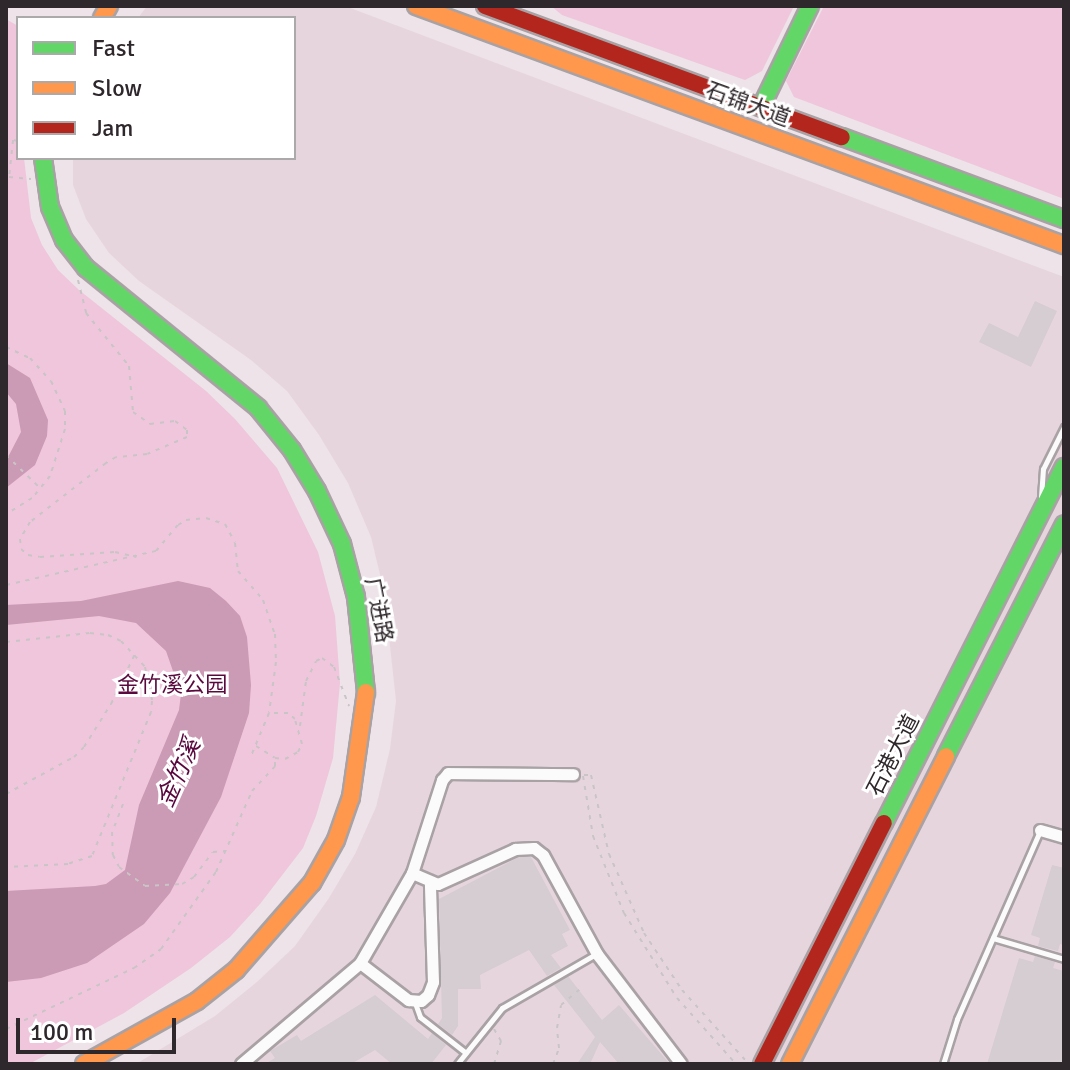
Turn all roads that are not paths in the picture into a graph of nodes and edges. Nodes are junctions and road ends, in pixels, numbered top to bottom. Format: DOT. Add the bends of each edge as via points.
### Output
graph roads {
  1 [pos="416,6"];
  2 [pos="485,6"];
  3 [pos="810,6"];
  4 [pos="761,107"];
  5 [pos="43,160"];
  6 [pos="1058,217"];
  7 [pos="1044,237"];
  8 [pos="1064,245"];
  9 [pos="1064,427"];
  10 [pos="1064,467"];
  11 [pos="1041,512"];
  12 [pos="1064,524"];
  13 [pos="573,774"];
  14 [pos="1040,830"];
  15 [pos="1064,837"];
  16 [pos="412,873"];
  17 [pos="430,884"];
  18 [pos="993,938"];
  19 [pos="597,954"];
  20 [pos="1064,959"];
  21 [pos="360,963"];
  22 [pos="415,1002"];
  23 [pos="466,1053"];
  24 [pos="84,1064"];
  25 [pos="243,1064"];
  26 [pos="457,1064"];
  27 [pos="681,1064"];
  28 [pos="762,1064"];
  29 [pos="790,1064"];
  30 [pos="943,1064"];
  1 -- 7 [label="main road, 石锦大道"];
  2 -- 4 [label="main road, 石锦大道"];
  3 -- 4 [label="main road"];
  4 -- 6 [label="main road, 石锦大道"];
  5 -- 24 [label="main road, 广进路" via="50,207 64,240 86,268 258,408 309,477 342,544 366,669 367,707 351,797 336,840 312,883 254,951 207,993"];
  6 -- 7 [label="main road" via="1056,229"];
  7 -- 8 [label="main road, 石锦大道"];
  9 -- 11 [label="lane" via="1043,469"];
  10 -- 11 [label="main road, 石港大道"];
  11 -- 28 [label="main road, 石港大道"];
  12 -- 29 [label="main road"];
  13 -- 16 [label="street" via="448,773"];
  14 -- 15 [label="street"];
  14 -- 18 [label="lane"];
  16 -- 17 [label="street"];
  16 -- 21 [label="street"];
  17 -- 19 [label="street" via="449,882 515,849 534,848 543,855"];
  17 -- 22 [label="street" via="433,982 428,995"];
  18 -- 20 [label="lane"];
  18 -- 30 [label="lane"];
  19 -- 23 [label="lane" via="514,999"];
  19 -- 27 [label="street"];
  21 -- 22 [label="street"];
  21 -- 25 [label="street"];
  22 -- 23 [label="lane" via="420,1017"];
  23 -- 26 [label="lane"];
}
